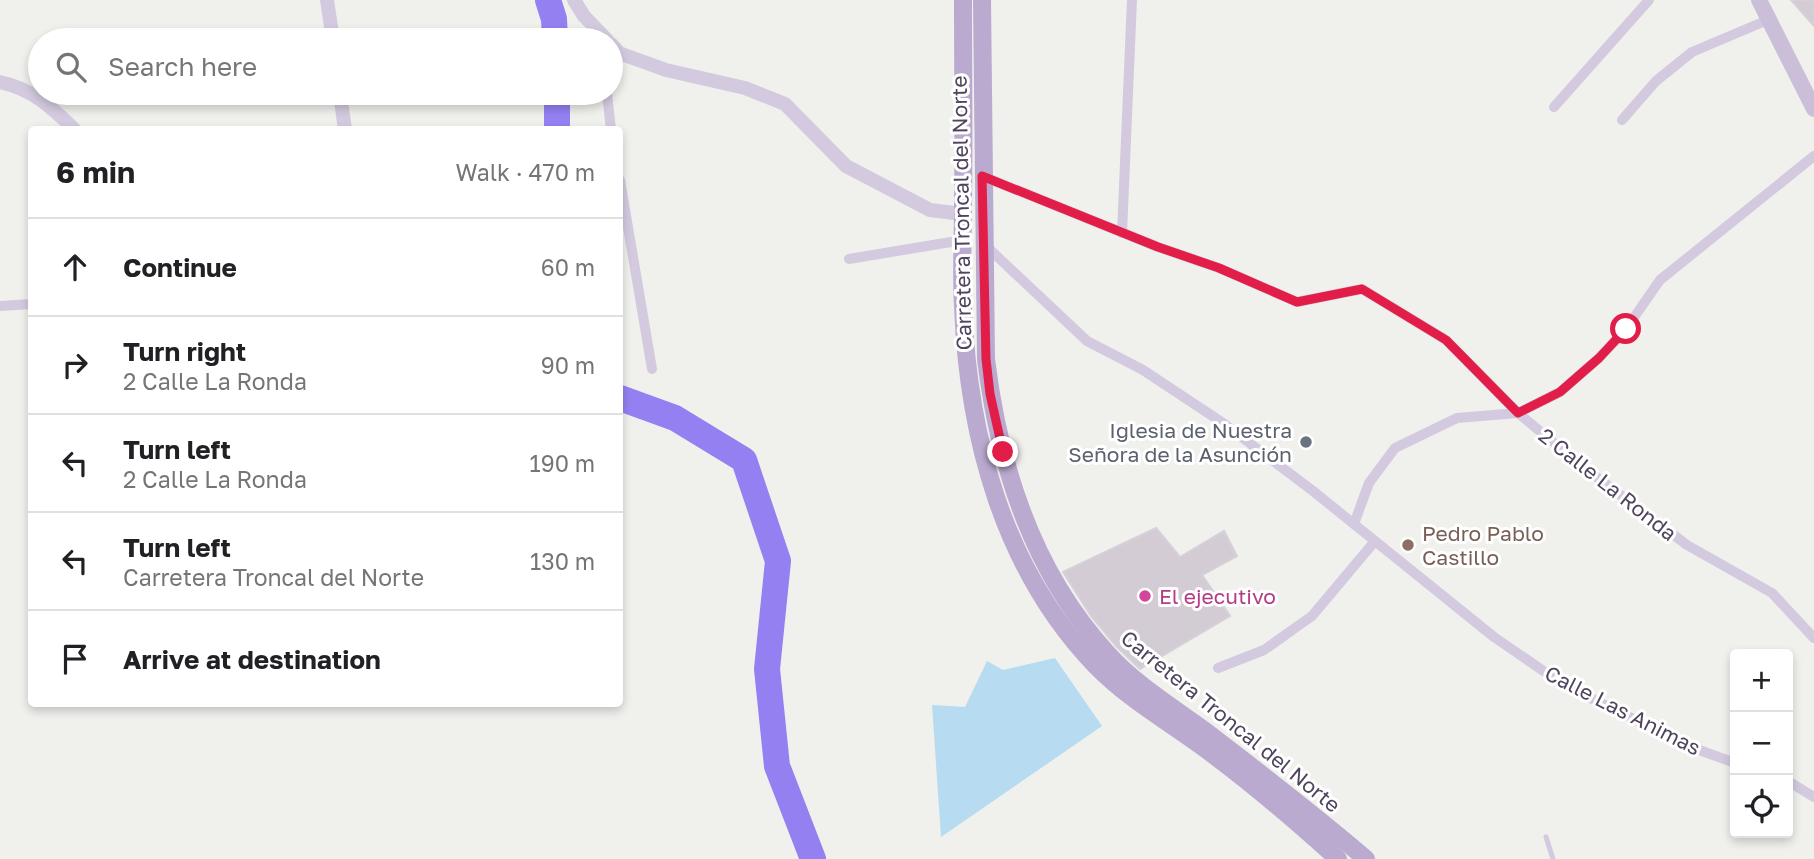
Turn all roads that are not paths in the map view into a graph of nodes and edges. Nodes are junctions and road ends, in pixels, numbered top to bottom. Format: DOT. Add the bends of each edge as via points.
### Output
graph roads {
  1 [pos="327,0"];
  2 [pos="574,0"];
  3 [pos="963,0"];
  4 [pos="982,0"];
  5 [pos="1132,0"];
  6 [pos="1648,0"];
  7 [pos="1759,0"];
  8 [pos="1770,19"];
  9 [pos="331,28"];
  10 [pos="596,28"];
  11 [pos="623,52"];
  12 [pos="0,82"];
  13 [pos="28,91"];
  14 [pos="45,105"];
  15 [pos="342,105"];
  16 [pos="608,105"];
  17 [pos="1554,107"];
  18 [pos="1814,109"];
  19 [pos="1622,120"];
  20 [pos="60,123"];
  21 [pos="344,126"];
  22 [pos="611,126"];
  23 [pos="1814,156"];
  24 [pos="982,176"];
  25 [pos="623,198"];
  26 [pos="964,214"];
  27 [pos="1122,233"];
  28 [pos="963,240"];
  29 [pos="983,243"];
  30 [pos="849,259"];
  31 [pos="28,304"];
  32 [pos="0,306"];
  33 [pos="652,369"];
  34 [pos="1518,413"];
  35 [pos="1353,524"];
  36 [pos="1375,541"];
  37 [pos="1814,638"];
  38 [pos="1218,668"];
  39 [pos="1730,761"];
  40 [pos="1793,784"];
  41 [pos="1814,797"];
  42 [pos="1546,837"];
  43 [pos="1338,859"];
  44 [pos="1366,859"];
  45 [pos="1553,859"];
  1 -- 9 [label="street"];
  2 -- 10 [label="street"];
  3 -- 26 [label="main road, Carretera Troncal del Norte"];
  4 -- 24 [label="main road, Carretera Troncal del Norte"];
  5 -- 27 [label="street"];
  6 -- 17 [label="street"];
  7 -- 8 [label="main road"];
  8 -- 18 [label="main road"];
  8 -- 19 [label="street" via="1692,52 1656,81"];
  11 -- 26 [label="street" via="666,70 745,88 785,104 846,166 930,210"];
  12 -- 13 [label="street"];
  14 -- 20 [label="street"];
  15 -- 21 [label="street"];
  16 -- 22 [label="street"];
  23 -- 34 [label="street" via="1660,280 1626,329 1560,392"];
  24 -- 27 [label="street, 2 Calle La Ronda"];
  24 -- 29 [label="main road, Carretera Troncal del Norte"];
  25 -- 33 [label="street"];
  26 -- 28 [label="main road, Carretera Troncal del Norte"];
  27 -- 34 [label="street, 2 Calle La Ronda" via="1297,302 1362,289 1446,340"];
  28 -- 30 [label="street"];
  28 -- 43 [label="main road, Carretera Troncal del Norte" via="962,306 978,434 1002,514 1046,604 1072,639 1122,690 1217,758"];
  29 -- 35 [label="street, Calle Las Animas" via="1087,341 1143,370 1223,423"];
  29 -- 44 [label="main road, Carretera Troncal del Norte" via="986,359 1003,452 1023,520 1065,598 1109,656"];
  31 -- 32 [label="street"];
  34 -- 35 [label="street" via="1457,418 1395,449 1368,482"];
  34 -- 37 [label="street, 2 Calle La Ronda" via="1687,545 1772,593"];
  35 -- 36 [label="street, Calle Las Animas"];
  36 -- 38 [label="street" via="1312,615 1264,650"];
  36 -- 39 [label="street, Calle Las Animas" via="1494,637 1564,685"];
  40 -- 41 [label="street"];
  42 -- 45 [label="lane"];
}
